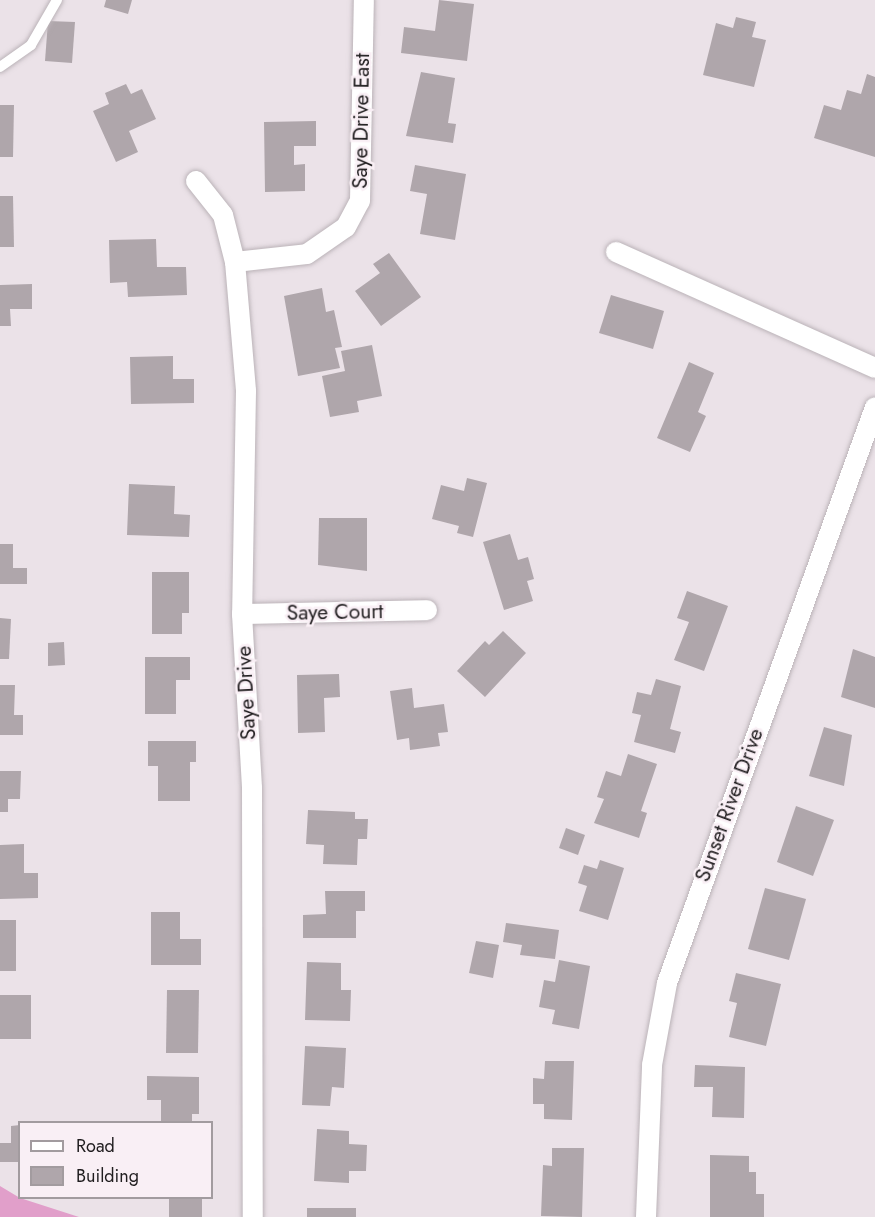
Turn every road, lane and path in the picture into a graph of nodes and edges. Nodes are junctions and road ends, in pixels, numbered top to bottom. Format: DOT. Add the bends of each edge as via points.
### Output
graph roads {
  1 [pos="57,0"];
  2 [pos="364,0"];
  3 [pos="0,67"];
  4 [pos="196,181"];
  5 [pos="616,252"];
  6 [pos="236,262"];
  7 [pos="875,368"];
  8 [pos="875,407"];
  9 [pos="427,610"];
  10 [pos="242,614"];
  11 [pos="253,1217"];
  12 [pos="646,1217"];
  1 -- 3 [label="lane" via="31,45"];
  2 -- 6 [label="street, Saye Drive East" via="360,201 346,227 328,244 307,254"];
  4 -- 6 [label="street, Saye Drive" via="223,214"];
  5 -- 7 [label="street"];
  6 -- 10 [label="street, Saye Drive" via="246,391"];
  8 -- 12 [label="street, Sunset River Drive" via="667,983 652,1065"];
  9 -- 10 [label="street, Saye Court"];
  10 -- 11 [label="street, Saye Drive" via="252,788"];
}
